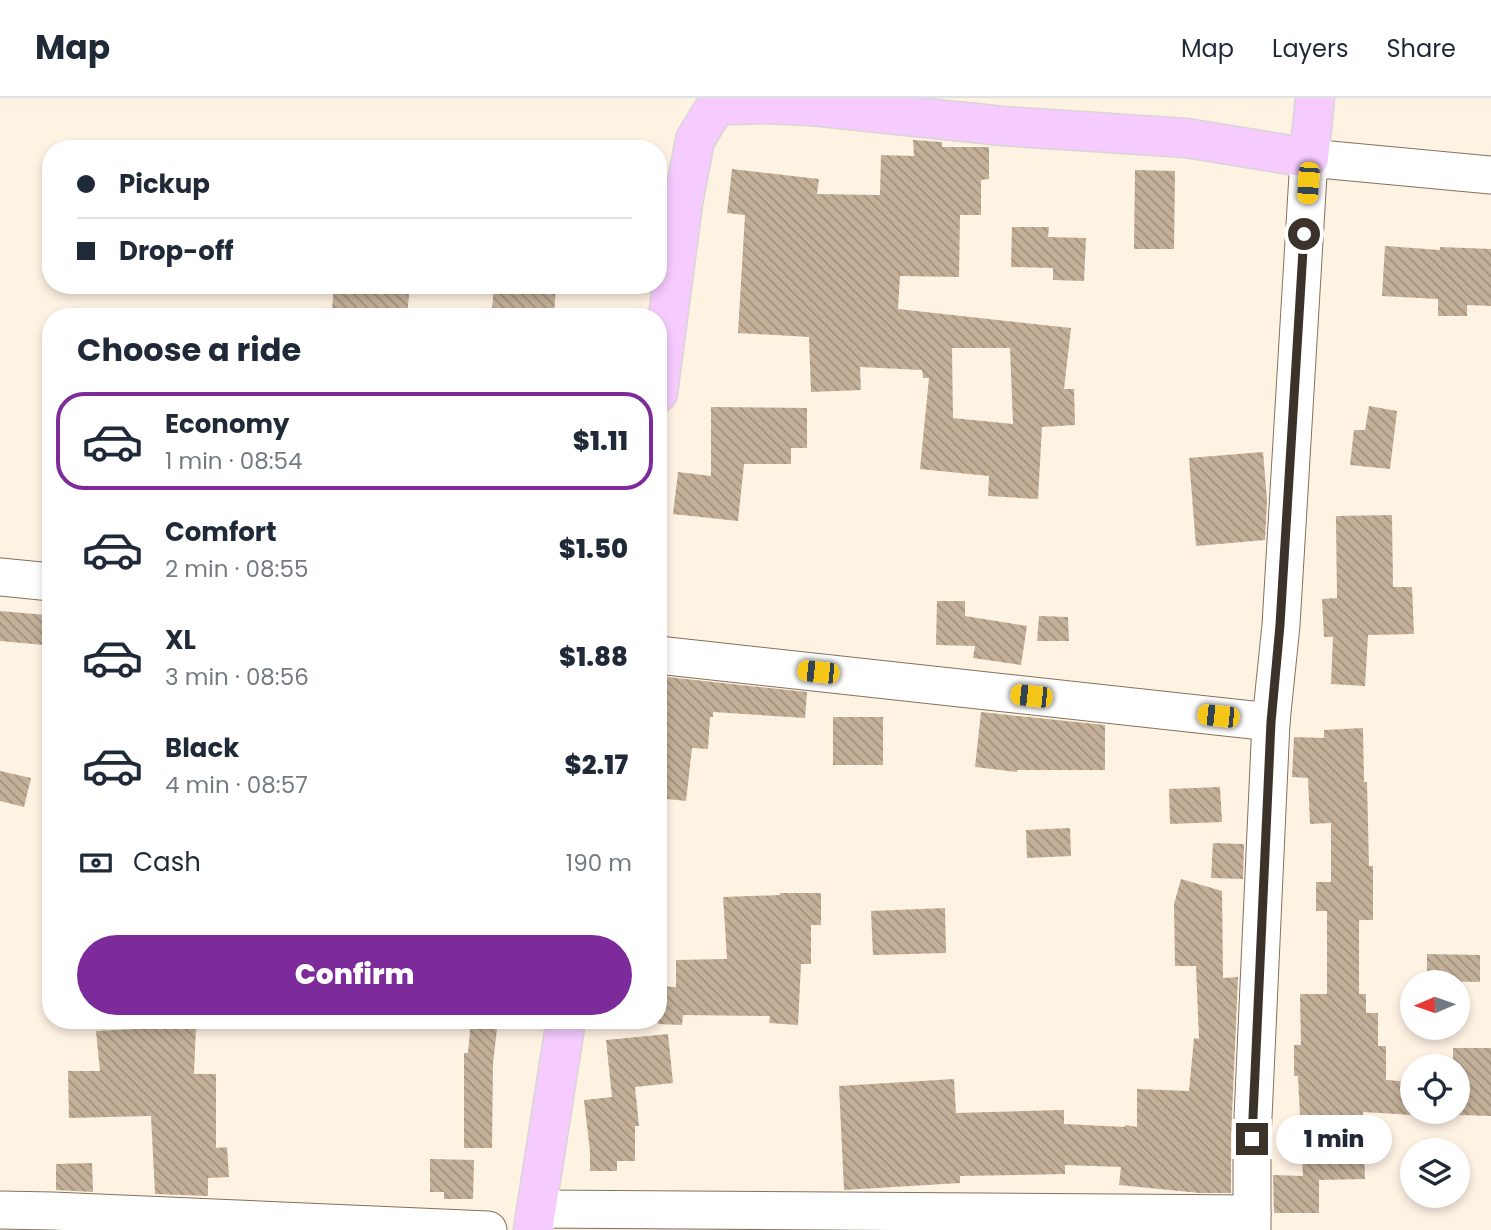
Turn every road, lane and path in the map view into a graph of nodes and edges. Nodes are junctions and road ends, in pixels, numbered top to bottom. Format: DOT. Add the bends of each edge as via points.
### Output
graph roads {
  1 [pos="1315,98"];
  2 [pos="716,103"];
  3 [pos="1309,158"];
  4 [pos="1491,175"];
  5 [pos="667,325"];
  6 [pos="0,577"];
  7 [pos="42,581"];
  8 [pos="667,655"];
  9 [pos="1271,722"];
  10 [pos="565,1029"];
  11 [pos="0,1210"];
  12 [pos="535,1219"];
  13 [pos="1252,1222"];
  14 [pos="488,1230"];
  1 -- 3 [label="main road"];
  2 -- 3 [label="main road" via="812,106 1003,126 1186,138"];
  2 -- 5 [label="main road" via="695,140"];
  3 -- 4 [label="street"];
  3 -- 9 [label="street"];
  6 -- 7 [label="street"];
  8 -- 9 [label="street"];
  9 -- 13 [label="street"];
  10 -- 12 [label="main road"];
  11 -- 14 [label="street"];
  12 -- 13 [label="street"];
}
